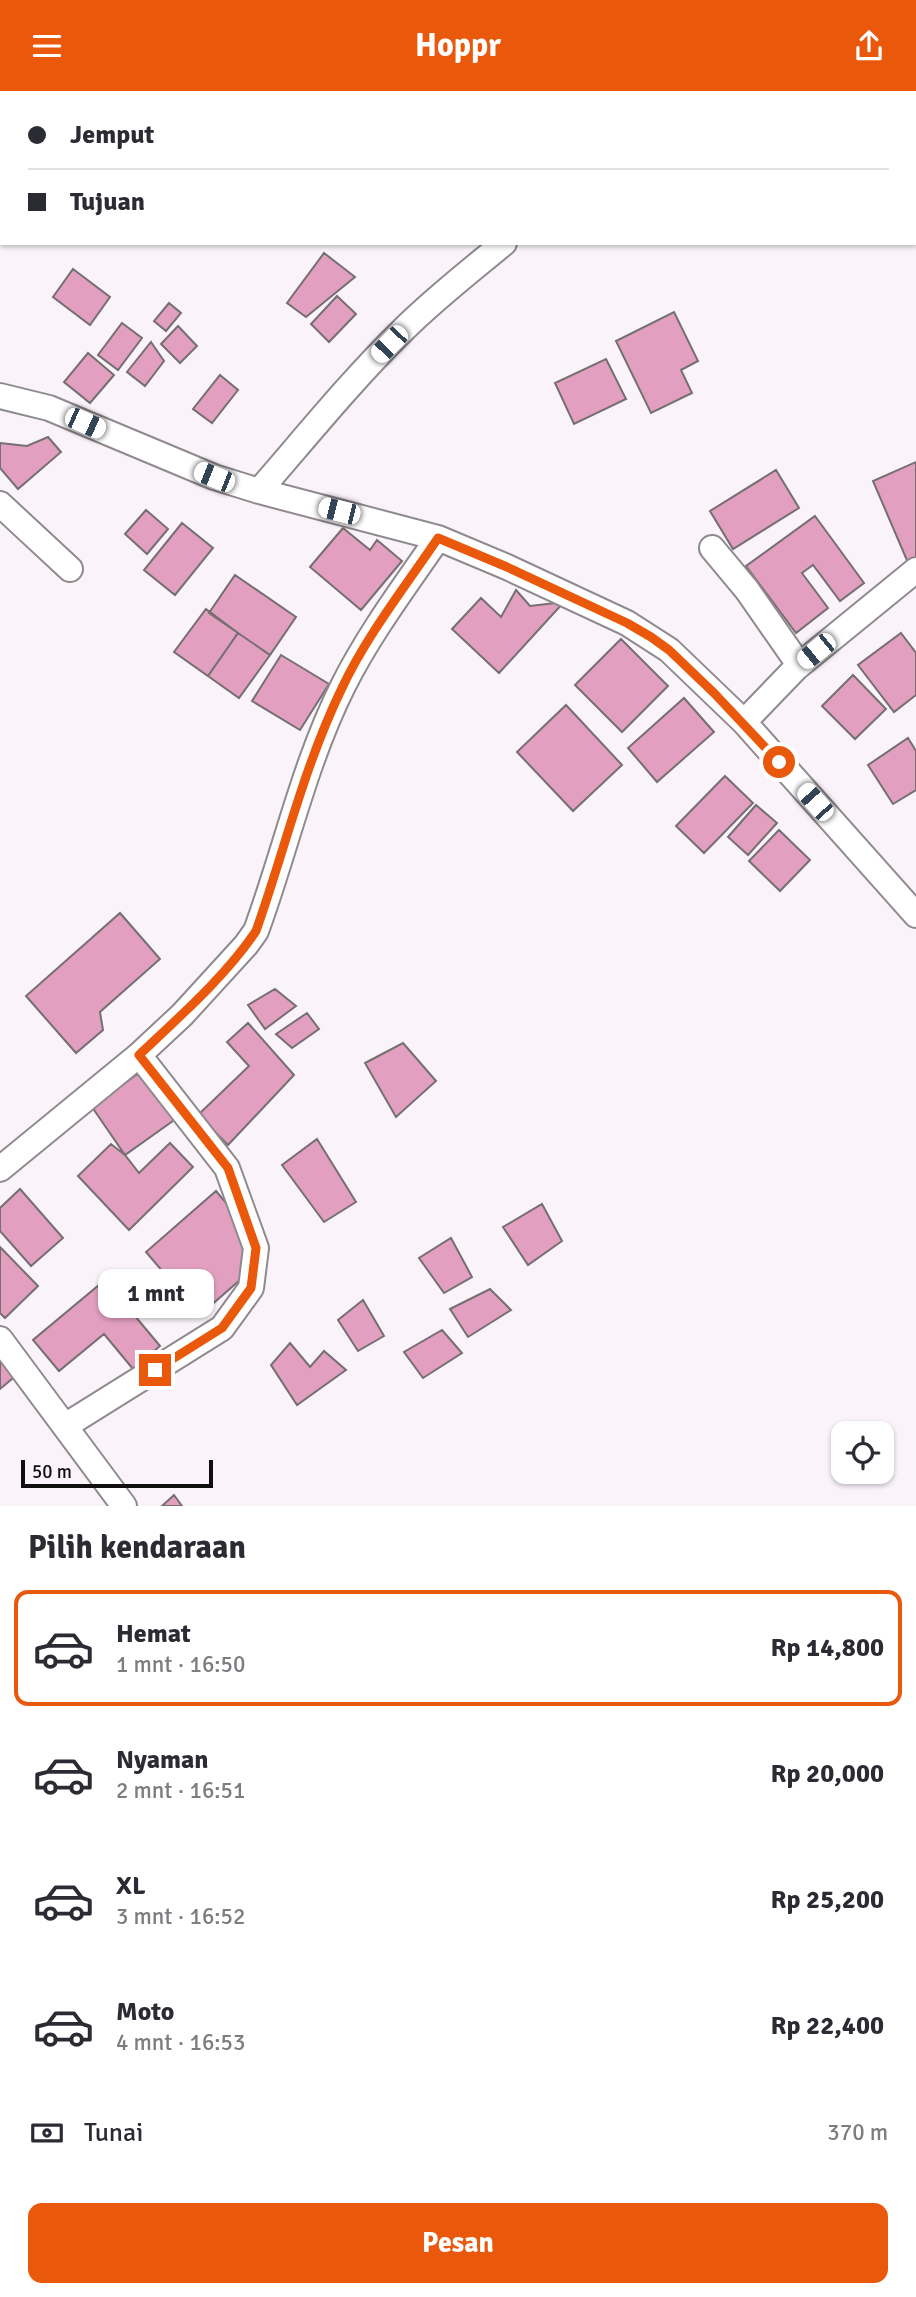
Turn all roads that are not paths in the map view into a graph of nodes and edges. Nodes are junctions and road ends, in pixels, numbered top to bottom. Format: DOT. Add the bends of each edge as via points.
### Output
graph roads {
  1 [pos="502,245"];
  2 [pos="0,396"];
  3 [pos="259,492"];
  4 [pos="0,505"];
  5 [pos="438,538"];
  6 [pos="712,548"];
  7 [pos="70,569"];
  8 [pos="916,570"];
  9 [pos="796,668"];
  10 [pos="744,722"];
  11 [pos="916,915"];
  12 [pos="139,1055"];
  13 [pos="5,1156"];
  14 [pos="0,1339"];
  15 [pos="65,1426"];
  16 [pos="124,1506"];
  1 -- 3 [label="street" via="403,330"];
  2 -- 3 [label="street" via="49,408"];
  3 -- 5 [label="street"];
  4 -- 7 [label="street"];
  5 -- 10 [label="street" via="651,637"];
  5 -- 12 [label="street" via="343,685 318,741 256,931 182,1015"];
  6 -- 9 [label="street" via="792,652"];
  8 -- 9 [label="street"];
  9 -- 10 [label="street"];
  10 -- 11 [label="street"];
  12 -- 13 [label="street"];
  12 -- 15 [label="street" via="228,1168 256,1248 251,1288 222,1328"];
  14 -- 15 [label="street"];
  15 -- 16 [label="street"];
}
